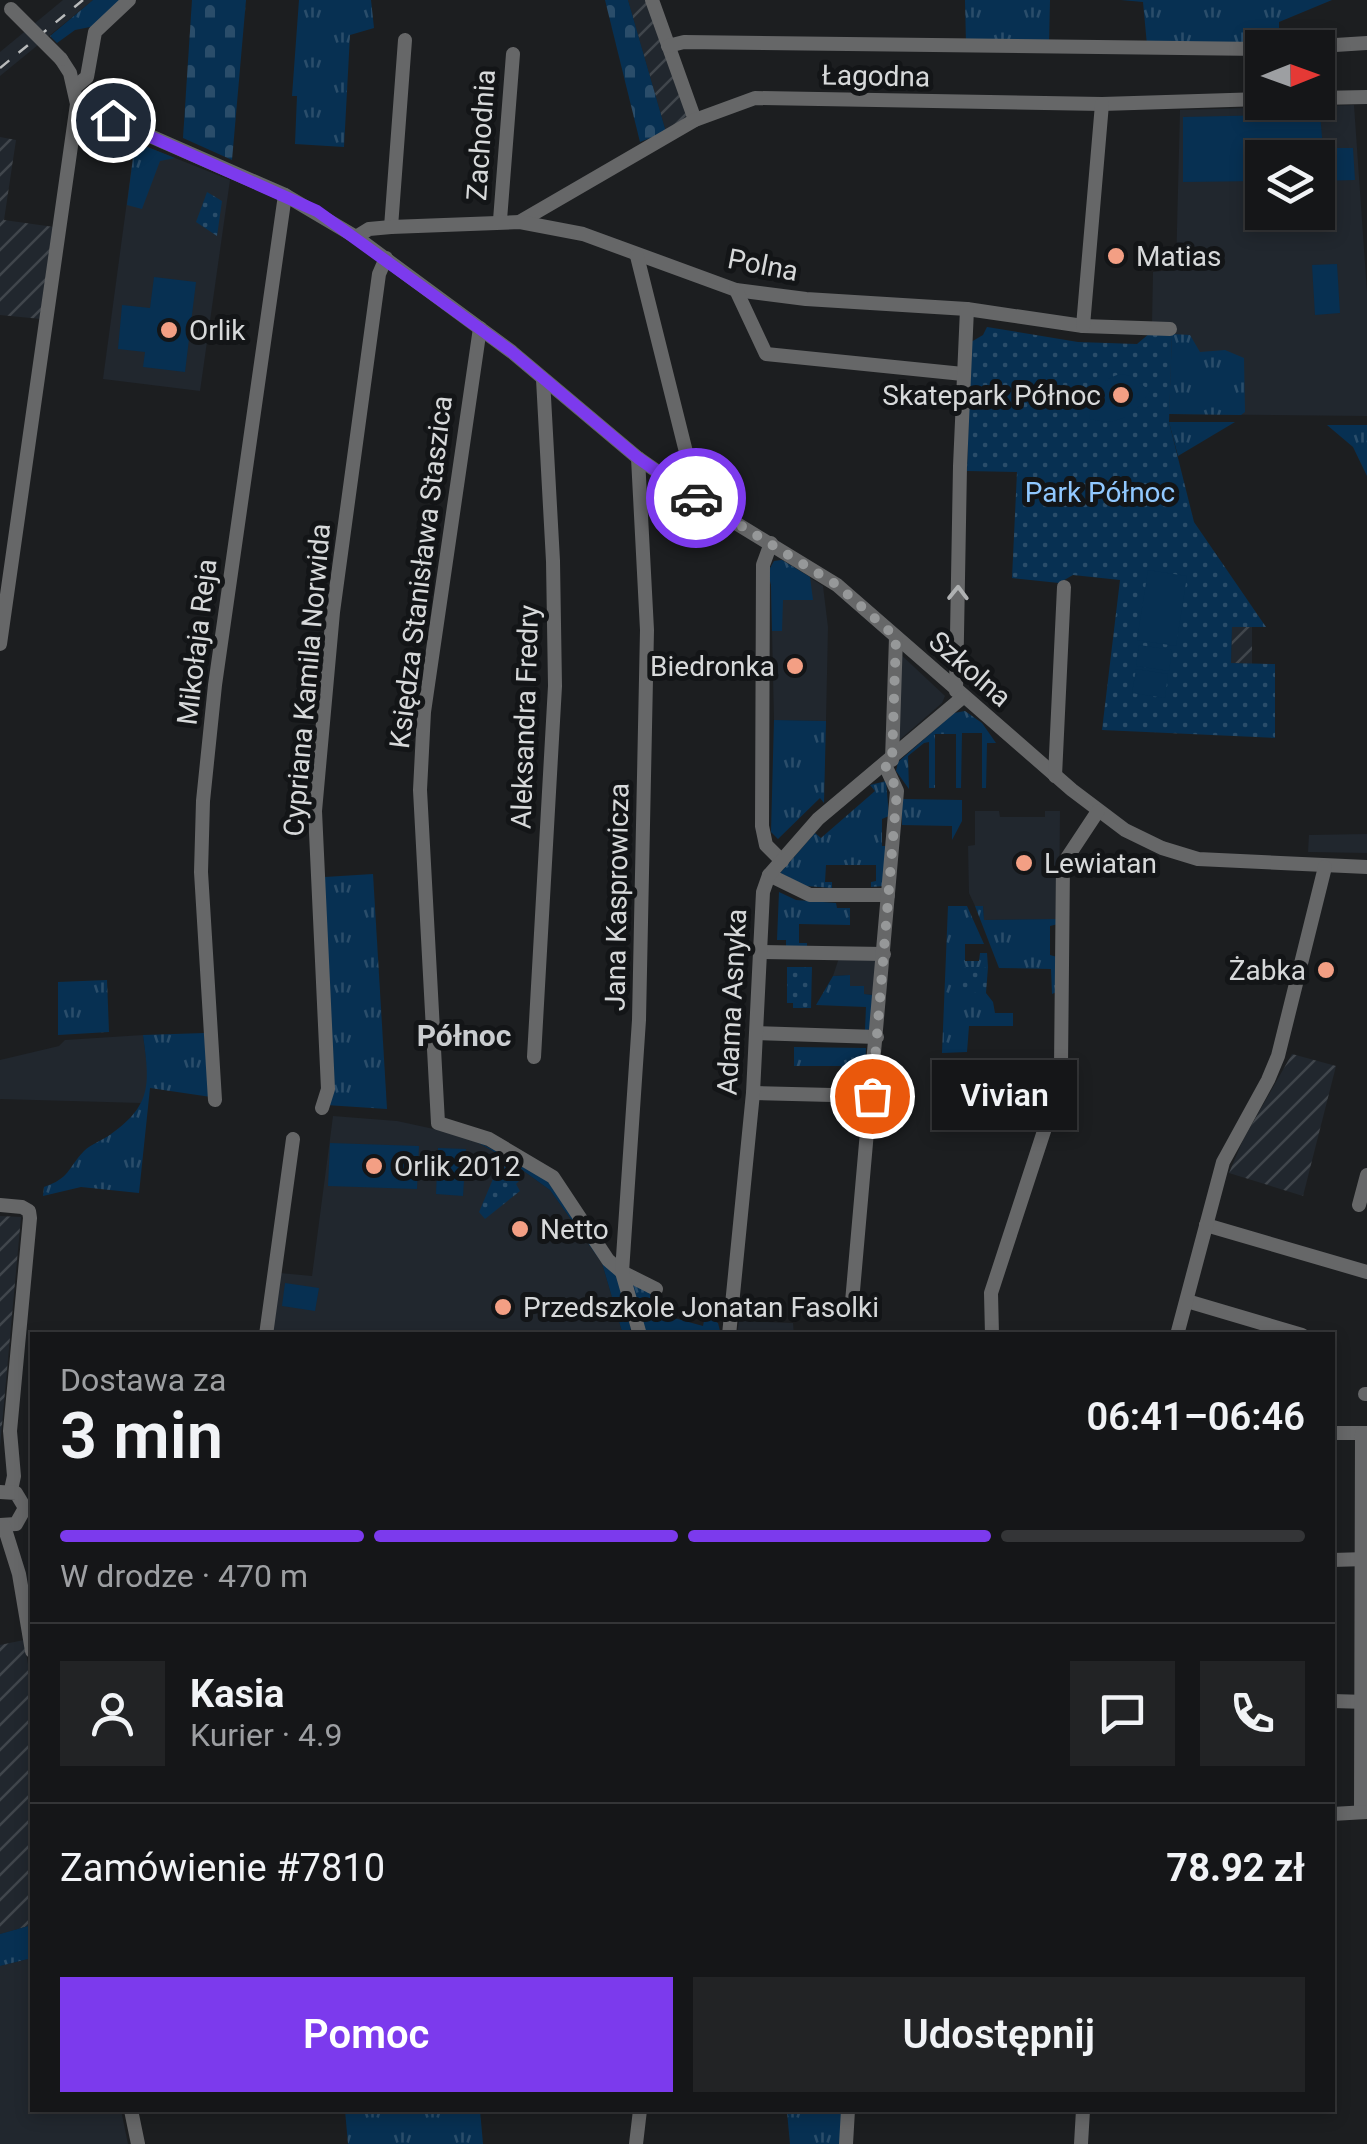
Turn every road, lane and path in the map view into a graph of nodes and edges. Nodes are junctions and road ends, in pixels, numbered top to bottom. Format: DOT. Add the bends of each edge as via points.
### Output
graph roads {
  1 [pos="129,0"];
  2 [pos="652,0"];
  3 [pos="6,5"];
  4 [pos="405,40"];
  5 [pos="1367,43"];
  6 [pos="1335,45"];
  7 [pos="668,46"];
  8 [pos="1245,49"];
  9 [pos="513,54"];
  10 [pos="75,87"];
  11 [pos="1367,97"];
  12 [pos="1335,98"];
  13 [pos="1245,100"];
  14 [pos="77,104"];
  15 [pos="1102,104"];
  16 [pos="695,120"];
  17 [pos="285,195"];
  18 [pos="500,220"];
  19 [pos="520,222"];
  20 [pos="391,227"];
  21 [pos="356,237"];
  22 [pos="637,256"];
  23 [pos="386,258"];
  24 [pos="736,290"];
  25 [pos="967,309"];
  26 [pos="1083,326"];
  27 [pos="480,328"];
  28 [pos="1170,329"];
  29 [pos="963,374"];
  30 [pos="544,379"];
  31 [pos="638,458"];
  32 [pos="698,500"];
  33 [pos="771,544"];
  34 [pos="1064,586"];
  35 [pos="896,637"];
  36 [pos="0,644"];
  37 [pos="960,694"];
  38 [pos="888,762"];
  39 [pos="1055,776"];
  40 [pos="1098,811"];
  41 [pos="782,861"];
  42 [pos="1325,867"];
  43 [pos="1367,867"];
  44 [pos="769,875"];
  45 [pos="888,894"];
  46 [pos="760,952"];
  47 [pos="884,954"];
  48 [pos="757,1033"];
  49 [pos="877,1036"];
  50 [pos="534,1057"];
  51 [pos="753,1092"];
  52 [pos="872,1096"];
  53 [pos="215,1100"];
  54 [pos="322,1108"];
  55 [pos="293,1139"];
  56 [pos="1367,1176"];
  57 [pos="0,1204"];
  58 [pos="1359,1205"];
  59 [pos="1206,1225"];
  60 [pos="622,1272"];
  61 [pos="1367,1272"];
  62 [pos="656,1289"];
  63 [pos="1187,1301"];
  64 [pos="852,1302"];
  65 [pos="266,1332"];
  66 [pos="639,1332"];
  67 [pos="729,1332"];
  68 [pos="992,1332"];
  69 [pos="1179,1332"];
  70 [pos="1292,1332"];
  71 [pos="1335,1433"];
  72 [pos="1364,1433"];
  73 [pos="15,1507"];
  74 [pos="1364,1559"];
  75 [pos="1335,1560"];
  76 [pos="30,1638"];
  77 [pos="1335,1701"];
  78 [pos="1363,1702"];
  79 [pos="1364,1812"];
  80 [pos="1335,1814"];
  81 [pos="131,2112"];
  82 [pos="640,2112"];
  83 [pos="848,2112"];
  84 [pos="1082,2112"];
  85 [pos="138,2144"];
  86 [pos="636,2144"];
  87 [pos="846,2144"];
  88 [pos="1080,2144"];
  1 -- 10 [label="street" via="95,32 87,77"];
  2 -- 7 [label="street"];
  3 -- 10 [label="street, bridge" via="60,58"];
  4 -- 20 [label="street"];
  5 -- 6 [label="street"];
  7 -- 8 [label="street"];
  7 -- 16 [label="street"];
  9 -- 18 [label="street, Zachodnia"];
  10 -- 14 [label="street"];
  11 -- 12 [label="street"];
  13 -- 15 [label="street, Łagodna"];
  14 -- 17 [label="street, Szkolna"];
  14 -- 36 [label="street"];
  15 -- 16 [label="street, Łagodna" via="755,98"];
  15 -- 26 [label="street"];
  16 -- 19 [label="street, Łagodna"];
  17 -- 21 [label="street, Szkolna"];
  17 -- 53 [label="street, Mikołaja Reja" via="203,801"];
  18 -- 19 [label="street, Polna"];
  18 -- 20 [label="street, Polna"];
  19 -- 22 [label="street, Polna" via="583,234"];
  20 -- 21 [label="street, Polna"];
  21 -- 23 [label="street, Szkolna"];
  22 -- 24 [label="street, Polna"];
  22 -- 32 [label="street"];
  23 -- 27 [label="street, Szkolna"];
  23 -- 54 [label="street, Cypriana Kamila Norwida" via="333,612 315,810 328,1089"];
  24 -- 25 [label="street, Polna"];
  24 -- 29 [label="street" via="766,354"];
  25 -- 26 [label="street, Polna"];
  25 -- 29 [label="street"];
  26 -- 28 [label="street, Polna"];
  27 -- 30 [label="street, Szkolna"];
  27 -- 60 [label="street, Księdza Stanisława Staszica" via="424,712 420,790 438,1123 489,1140 553,1177"];
  37 -- 29 [label="street, one-way"];
  30 -- 31 [label="street, Szkolna"];
  30 -- 50 [label="street, Aleksandra Fredry" via="555,686"];
  31 -- 32 [label="street, Szkolna"];
  31 -- 60 [label="street, Jana Kasprowicza" via="647,630 640,1020"];
  32 -- 33 [label="street, Szkolna"];
  33 -- 35 [label="street, Szkolna" via="837,585"];
  33 -- 41 [label="street" via="763,565 762,826 766,845"];
  34 -- 39 [label="street"];
  35 -- 37 [label="street, Szkolna"];
  35 -- 38 [label="street"];
  37 -- 38 [label="street, Adama Asnyka"];
  37 -- 39 [label="street, Szkolna"];
  38 -- 41 [label="street, Adama Asnyka" via="818,819"];
  38 -- 45 [label="street" via="897,790"];
  39 -- 40 [label="street, Szkolna"];
  40 -- 42 [label="street, Szkolna" via="1162,848 1198,859"];
  40 -- 68 [label="street" via="1063,864 1061,1067 991,1293"];
  41 -- 44 [label="street, Adama Asnyka"];
  42 -- 43 [label="street, Szkolna"];
  42 -- 59 [label="street" via="1278,1056 1223,1162"];
  44 -- 45 [label="street" via="810,894"];
  44 -- 46 [label="street, Adama Asnyka"];
  45 -- 47 [label="street"];
  46 -- 47 [label="street"];
  46 -- 48 [label="street, Adama Asnyka"];
  47 -- 49 [label="street"];
  48 -- 49 [label="street"];
  48 -- 51 [label="street, Adama Asnyka"];
  49 -- 52 [label="street"];
  51 -- 52 [label="street"];
  51 -- 67 [label="street, Adama Asnyka"];
  52 -- 64 [label="street"];
  55 -- 65 [label="street"];
  56 -- 58 [label="street"];
  57 -- 73 [label="street" via="22,1207 30,1218 9,1452"];
  59 -- 61 [label="street"];
  59 -- 63 [label="street"];
  60 -- 62 [label="street"];
  60 -- 66 [label="street, Jana Kasprowicza"];
  63 -- 69 [label="street"];
  63 -- 70 [label="street"];
  71 -- 72 [label="street"];
  72 -- 74 [label="street"];
  73 -- 76 [label="street"];
  74 -- 75 [label="street"];
  74 -- 78 [label="street"];
  77 -- 78 [label="street"];
  78 -- 79 [label="street"];
  79 -- 80 [label="street"];
  81 -- 85 [label="street"];
  82 -- 86 [label="street"];
  83 -- 87 [label="street"];
  84 -- 88 [label="street"];
}
